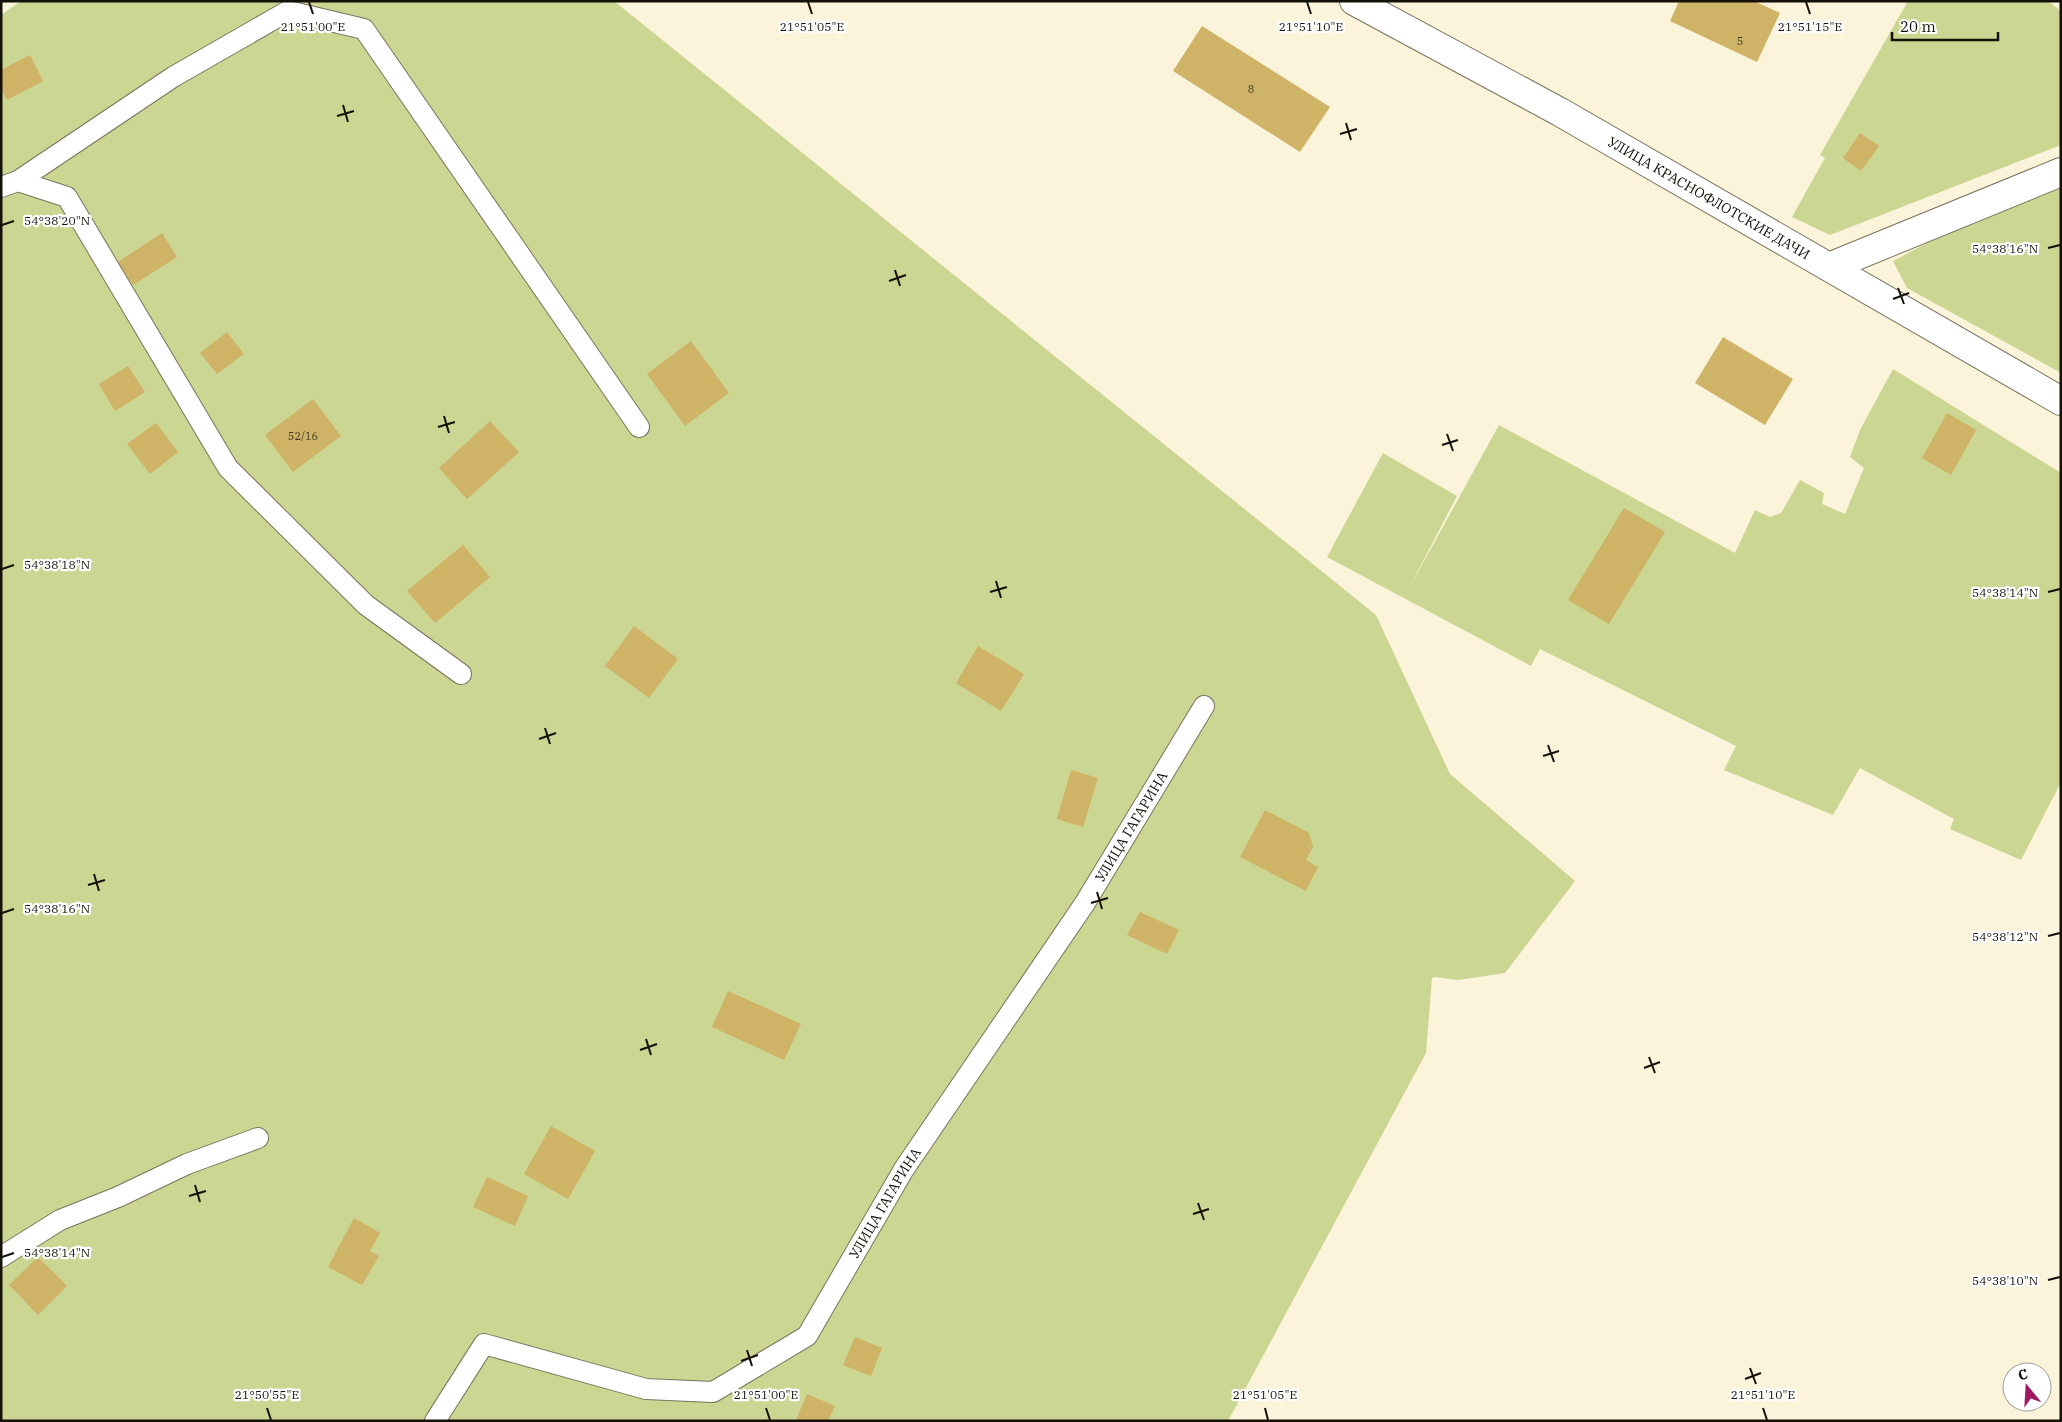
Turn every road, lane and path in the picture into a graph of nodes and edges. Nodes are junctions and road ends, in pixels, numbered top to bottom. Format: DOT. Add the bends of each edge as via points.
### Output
graph roads {
  1 [pos="1354,1"];
  2 [pos="2061,172"];
  3 [pos="10,184"];
  4 [pos="1829,267"];
  5 [pos="2061,401"];
  6 [pos="639,427"];
  7 [pos="462,674"];
  8 [pos="1204,706"];
  9 [pos="258,1138"];
  10 [pos="1,1257"];
  11 [pos="434,1421"];
  1 -- 4 [label="street, УЛИЦА КРАСНОФЛОТСКИЕ ДАЧИ" via="1560,112"];
  2 -- 4 [label="street"];
  3 -- 6 [label="lane" via="173,77 288,11 364,29"];
  3 -- 7 [label="lane" via="67,197 228,468 366,605"];
  4 -- 5 [label="street, УЛИЦА КРАСНОФЛОТСКИЕ ДАЧИ"];
  8 -- 11 [label="lane, УЛИЦА ГАГАРИНА" via="1085,903 904,1169 806,1336 713,1392 646,1389 484,1344"];
  9 -- 10 [label="lane" via="187,1164 60,1220"];
}
